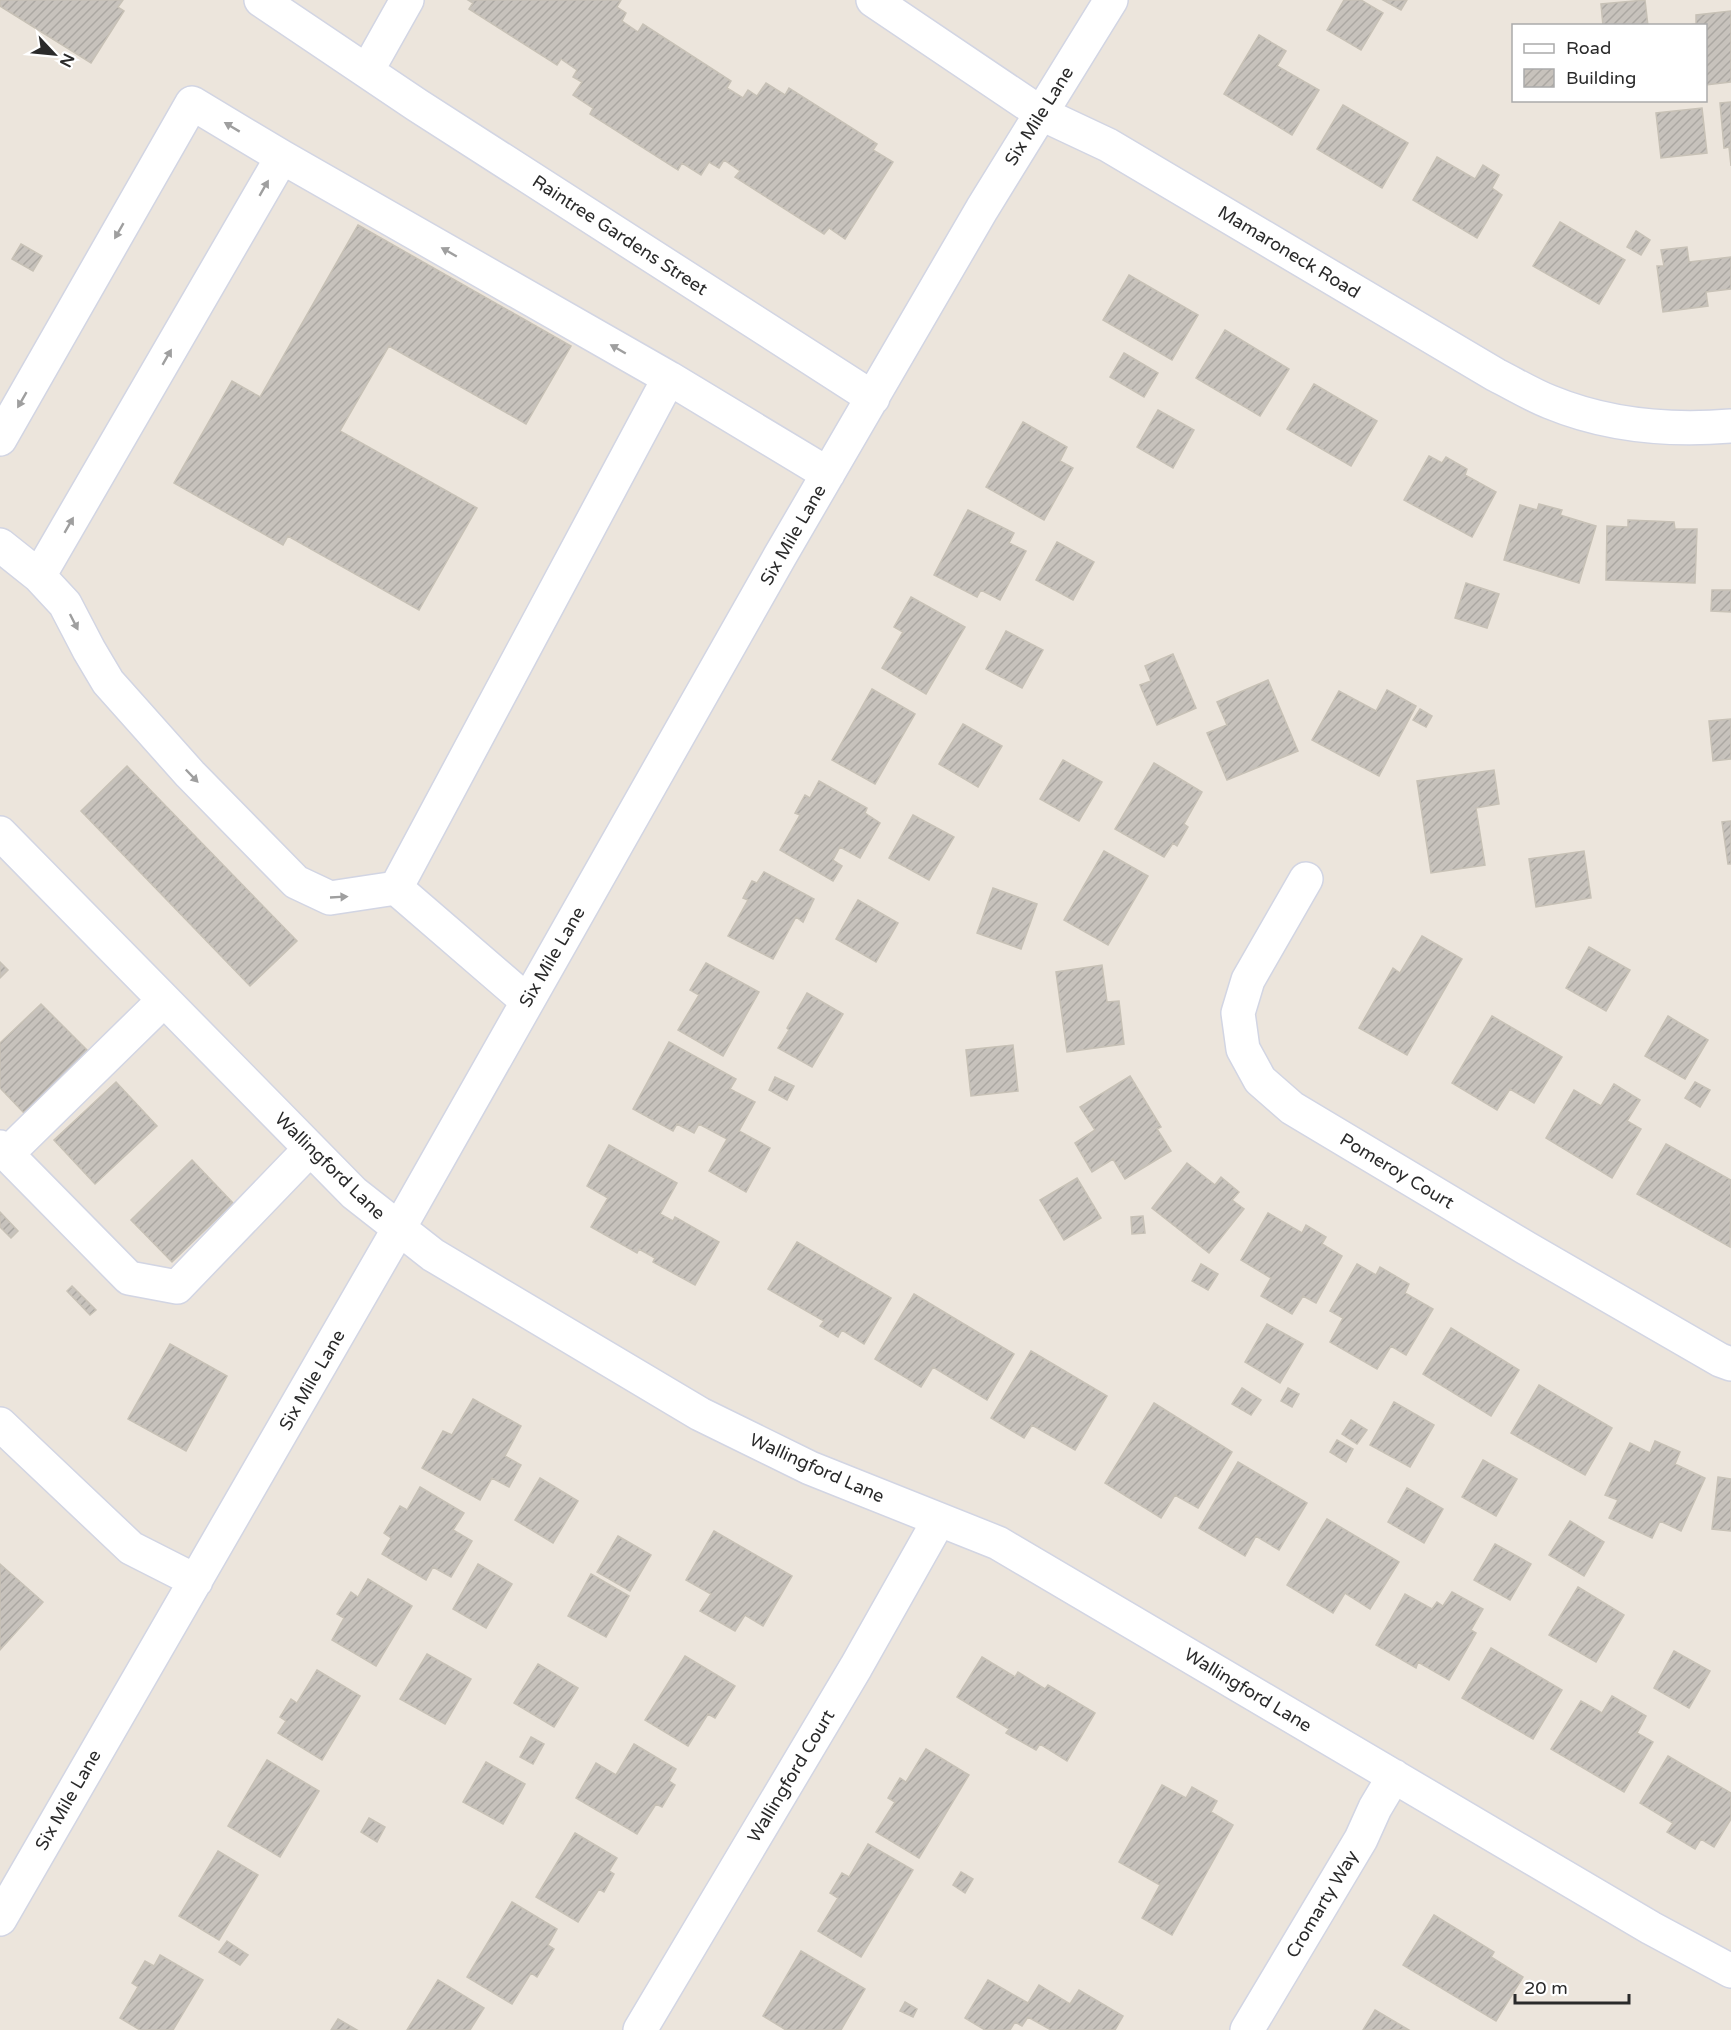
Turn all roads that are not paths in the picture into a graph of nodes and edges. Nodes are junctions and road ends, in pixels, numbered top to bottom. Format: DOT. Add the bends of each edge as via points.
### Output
graph roads {
  1 [pos="261,0"];
  2 [pos="407,0"];
  3 [pos="873,0"];
  4 [pos="1111,0"];
  5 [pos="367,71"];
  6 [pos="1042,114"];
  7 [pos="282,157"];
  8 [pos="669,378"];
  9 [pos="873,399"];
  10 [pos="1731,426"];
  11 [pos="0,439"];
  12 [pos="828,474"];
  13 [pos="0,545"];
  14 [pos="39,576"];
  15 [pos="2,839"];
  16 [pos="1306,879"];
  17 [pos="396,888"];
  18 [pos="164,1000"];
  19 [pos="527,1001"];
  20 [pos="310,1149"];
  21 [pos="3,1151"];
  22 [pos="398,1230"];
  23 [pos="1731,1364"];
  24 [pos="0,1424"];
  25 [pos="939,1520"];
  26 [pos="196,1581"];
  27 [pos="1394,1776"];
  28 [pos="0,1918"];
  29 [pos="1731,1971"];
  30 [pos="640,2030"];
  31 [pos="1247,2030"];
  1 -- 5 [label="street, Raintree Gardens Street"];
  2 -- 5 [label="street"];
  3 -- 6 [label="street, Mamaroneck Road"];
  4 -- 6 [label="street, Six Mile Lane"];
  5 -- 9 [label="street, Raintree Gardens Street"];
  6 -- 9 [label="street, Six Mile Lane" via="982,209"];
  6 -- 10 [label="street, Mamaroneck Road" via="1108,145 1496,375 1549,402 1592,417 1637,426"];
  8 -- 7 [label="street, one-way"];
  7 -- 11 [label="street, one-way" via="192,103"];
  14 -- 7 [label="street, one-way"];
  8 -- 12 [label="street"];
  8 -- 17 [label="street"];
  9 -- 12 [label="street, Six Mile Lane"];
  12 -- 19 [label="street, Six Mile Lane"];
  13 -- 14 [label="street"];
  14 -- 17 [label="street, one-way" via="65,604 108,682 190,774 296,882 330,898"];
  15 -- 18 [label="street, Wallingford Lane"];
  16 -- 23 [label="street, Pomeroy Court" via="1248,980 1238,1013 1243,1049 1260,1080 1292,1108 1526,1248"];
  17 -- 19 [label="street"];
  18 -- 20 [label="street, Wallingford Lane"];
  18 -- 21 [label="street"];
  19 -- 22 [label="street, Six Mile Lane"];
  20 -- 21 [label="street" via="177,1287 129,1278"];
  20 -- 22 [label="street, Wallingford Lane"];
  22 -- 25 [label="street, Wallingford Lane" via="433,1255 700,1414 810,1468"];
  22 -- 26 [label="street, Six Mile Lane"];
  24 -- 26 [label="street" via="131,1548"];
  25 -- 27 [label="street, Wallingford Lane" via="998,1543"];
  25 -- 30 [label="street, Wallingford Court"];
  26 -- 28 [label="street, Six Mile Lane"];
  27 -- 29 [label="street, Wallingford Lane" via="1651,1929"];
  27 -- 31 [label="street, Cromarty Way"];
}
